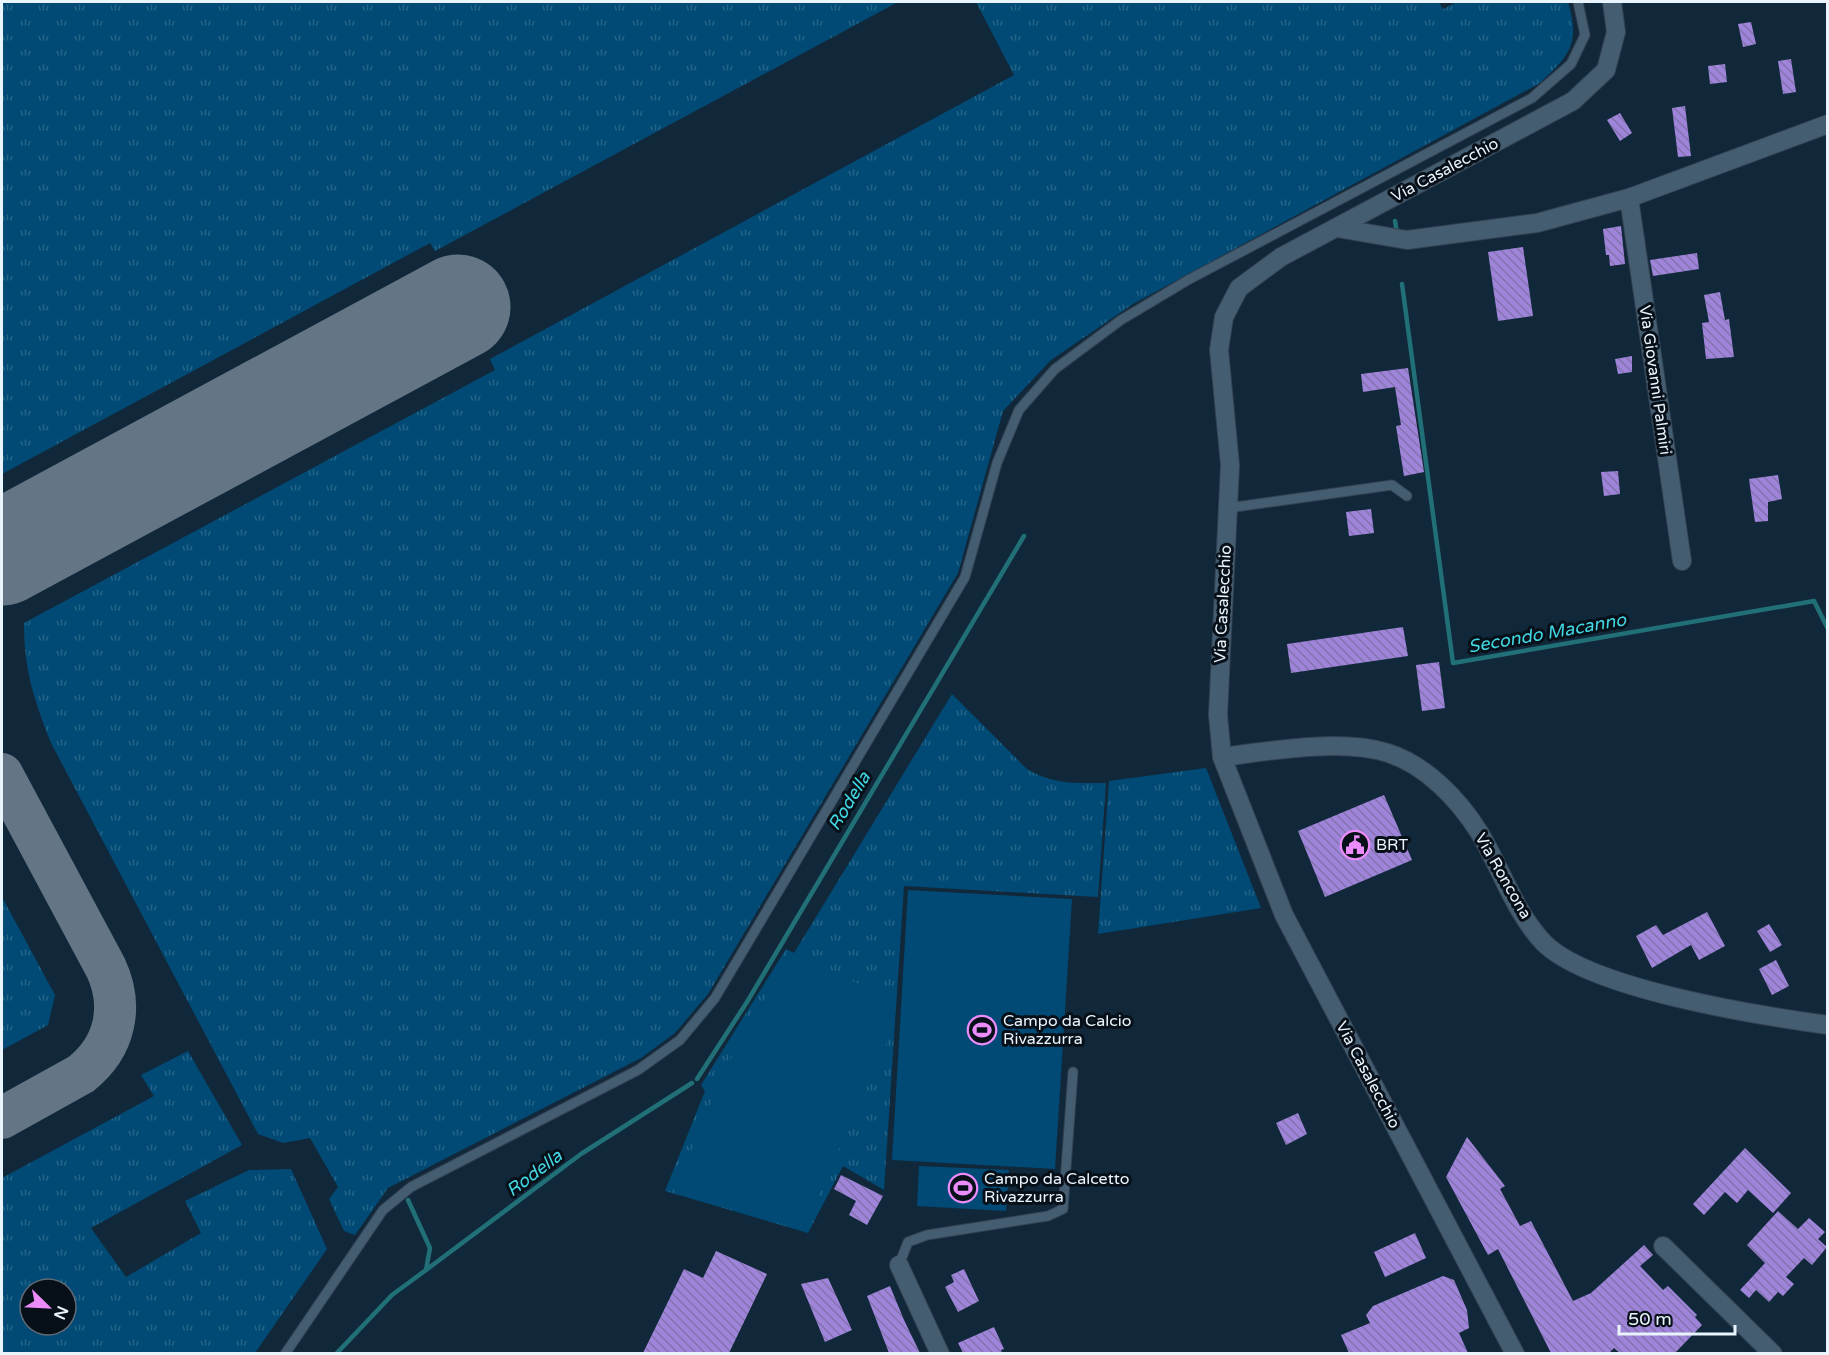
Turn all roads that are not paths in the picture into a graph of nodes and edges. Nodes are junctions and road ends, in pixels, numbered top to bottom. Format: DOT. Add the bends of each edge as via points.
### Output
graph roads {
  1 [pos="1578,2"];
  2 [pos="1612,2"];
  3 [pos="1827,123"];
  4 [pos="1629,198"];
  5 [pos="1337,228"];
  6 [pos="1407,496"];
  7 [pos="1228,508"];
  8 [pos="1682,561"];
  9 [pos="1222,757"];
  10 [pos="1827,1025"];
  11 [pos="1073,1072"];
  12 [pos="1663,1246"];
  13 [pos="899,1265"];
  14 [pos="285,1353"];
  15 [pos="940,1353"];
  16 [pos="1515,1353"];
  17 [pos="1773,1353"];
  1 -- 14 [label="lane" via="1585,35 1571,64 1532,98 1188,280 1121,320 1055,369 1019,410 997,463 960,586 715,998 680,1040 639,1070 411,1186 383,1209"];
  2 -- 5 [label="street, Via Casalecchio" via="1616,32 1606,69 1573,101"];
  3 -- 4 [label="street"];
  4 -- 5 [label="street" via="1537,223 1407,240"];
  4 -- 8 [label="street, Via Giovanni Palmiri"];
  5 -- 7 [label="street, Via Casalecchio" via="1281,257 1239,288 1224,317 1219,350 1230,465"];
  6 -- 7 [label="lane" via="1392,485"];
  7 -- 9 [label="street, Via Casalecchio" via="1218,715"];
  9 -- 10 [label="street, Via Roncona" via="1304,747 1388,753 1421,770 1452,796 1479,832 1513,898 1543,942 1568,961 1654,991"];
  9 -- 16 [label="street, Via Casalecchio" via="1284,915"];
  11 -- 13 [label="lane" via="1063,1209 1048,1216 927,1234 908,1242"];
  12 -- 17 [label="street"];
  13 -- 15 [label="street"];
}
